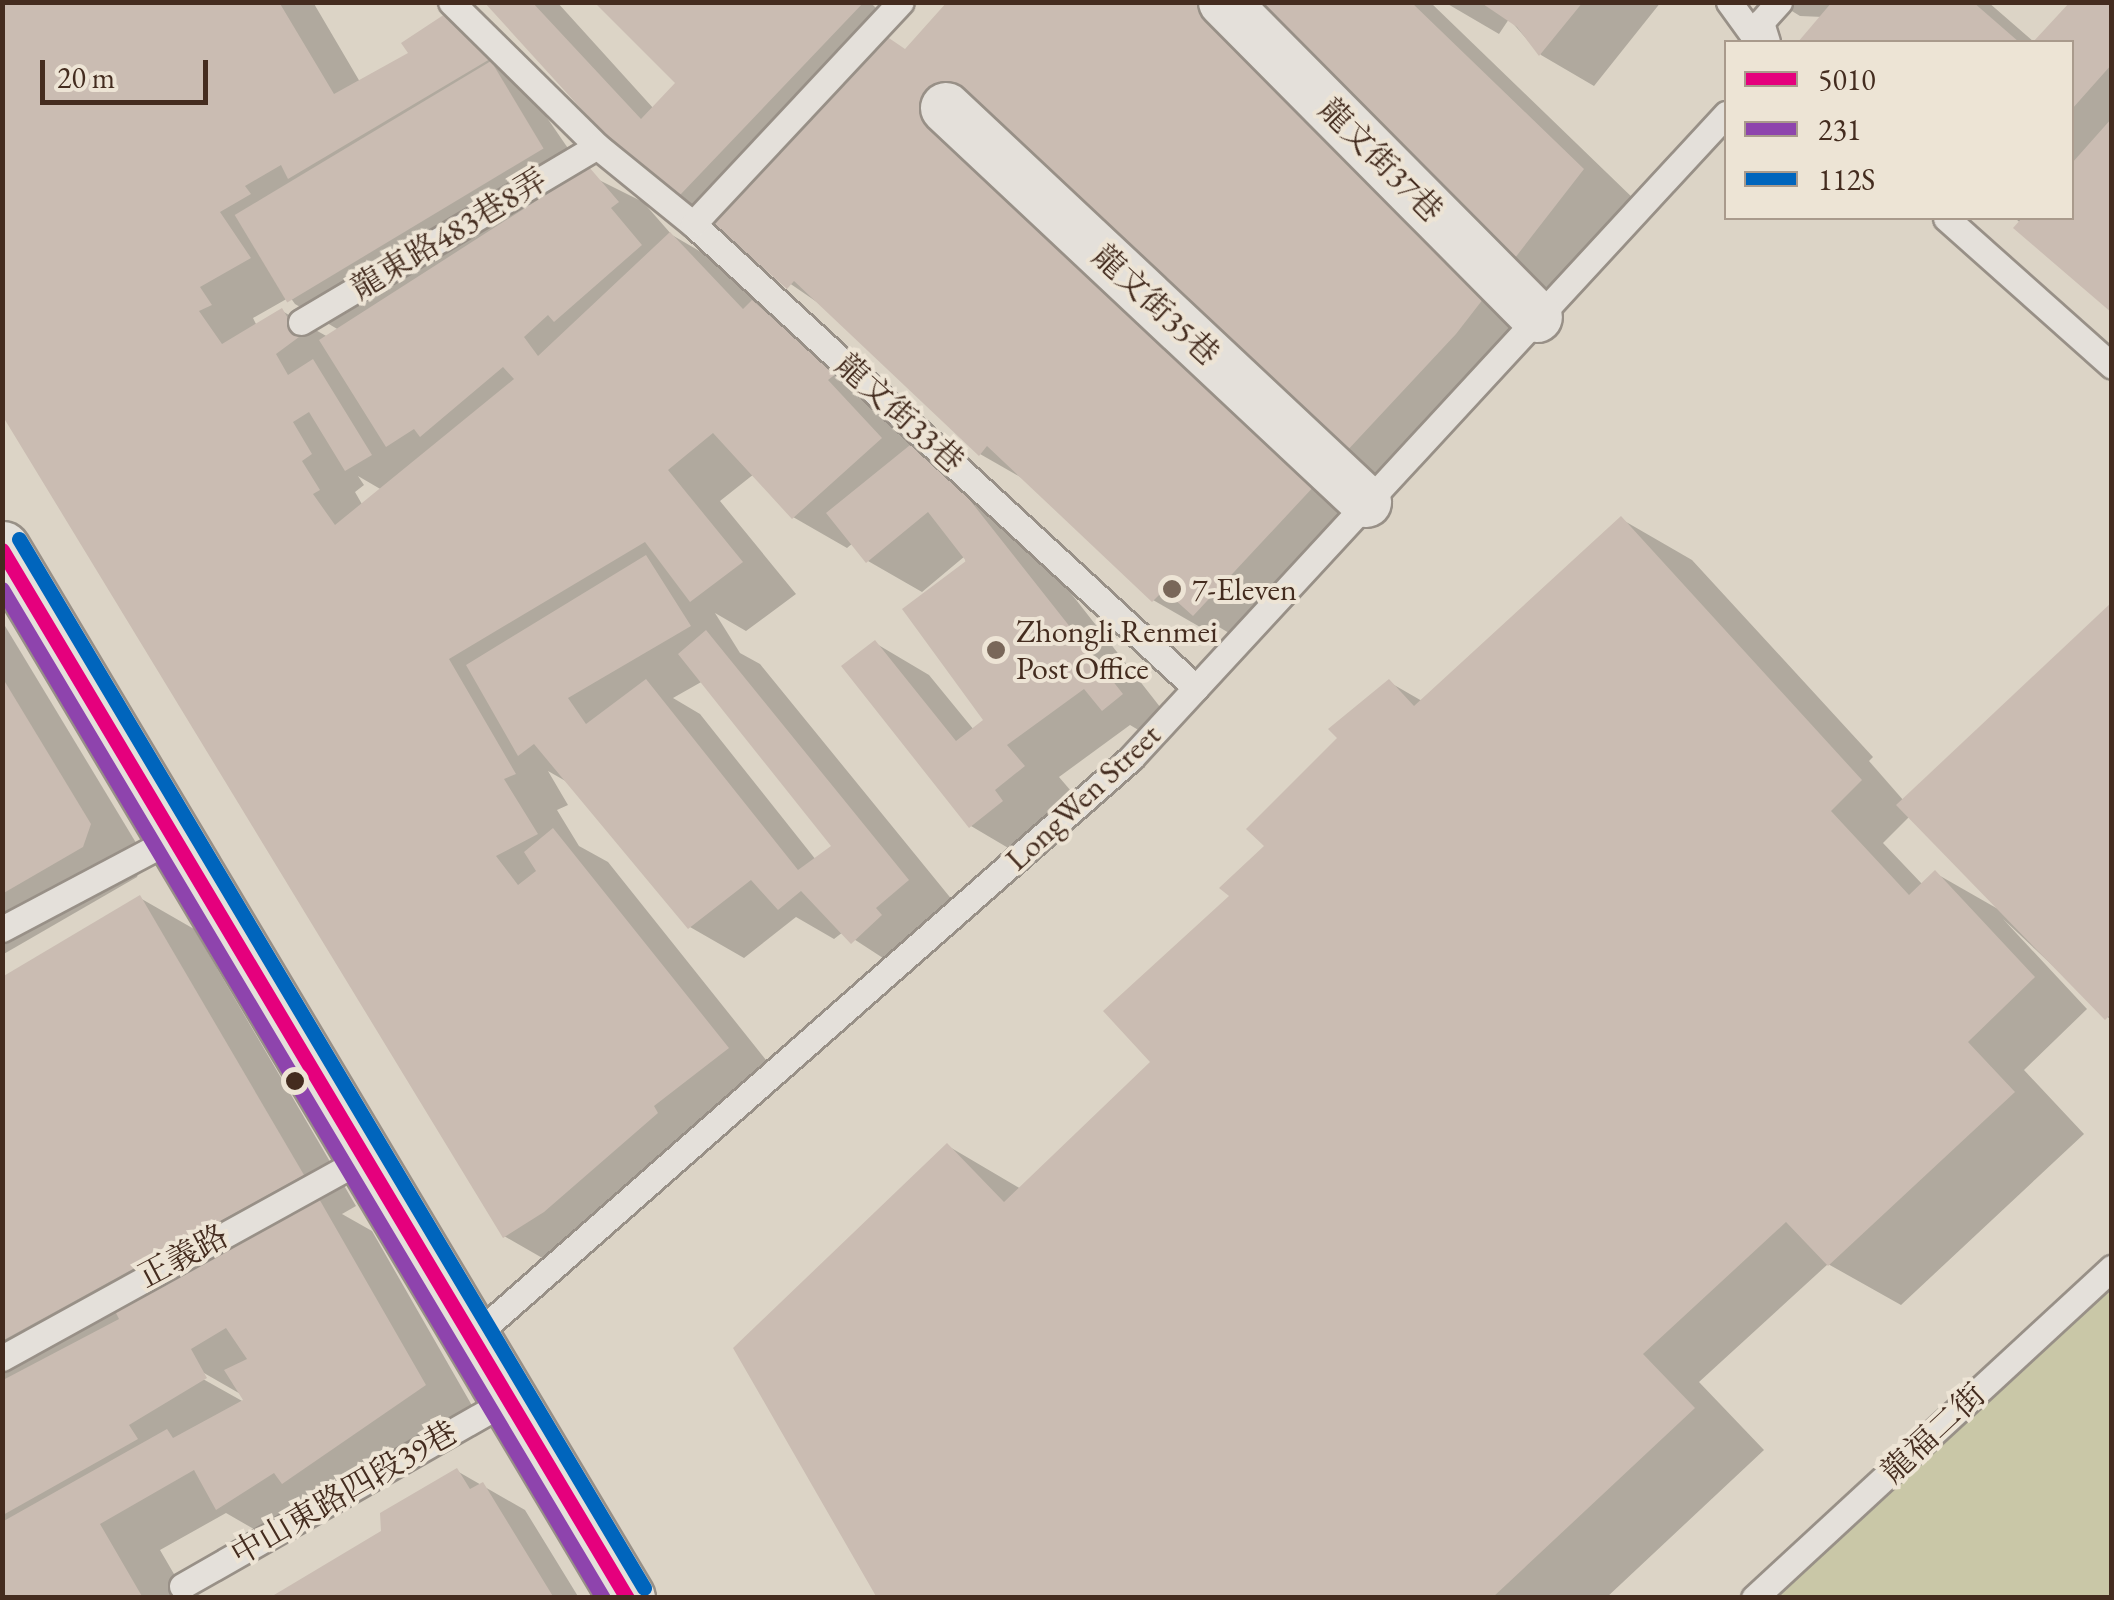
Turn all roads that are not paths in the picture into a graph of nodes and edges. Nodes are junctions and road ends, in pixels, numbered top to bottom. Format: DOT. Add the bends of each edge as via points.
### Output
graph roads {
  1 [pos="451,2"];
  2 [pos="901,2"];
  3 [pos="1224,2"];
  4 [pos="1729,2"];
  5 [pos="1779,2"];
  6 [pos="1757,40"];
  7 [pos="1766,40"];
  8 [pos="946,108"];
  9 [pos="1724,116"];
  10 [pos="596,146"];
  11 [pos="1948,220"];
  12 [pos="693,224"];
  13 [pos="1537,317"];
  14 [pos="301,322"];
  15 [pos="2112,366"];
  16 [pos="1366,502"];
  17 [pos="2,550"];
  18 [pos="1196,688"];
  19 [pos="174,838"];
  20 [pos="2,928"];
  21 [pos="366,1157"];
  22 [pos="2112,1268"];
  23 [pos="470,1340"];
  24 [pos="2,1358"];
  25 [pos="506,1401"];
  26 [pos="182,1586"];
  27 [pos="627,1598"];
  28 [pos="1754,1598"];
  1 -- 10 [label="lane, 龍文街33巷"];
  2 -- 12 [label="lane"];
  3 -- 13 [label="street, 龍文街37巷"];
  4 -- 6 [label="lane"];
  5 -- 7 [label="lane" via="1761,22"];
  8 -- 16 [label="street, 龍文街35巷"];
  9 -- 13 [label="lane, LongWen Street"];
  10 -- 12 [label="lane, 龍文街33巷"];
  10 -- 14 [label="lane, 龍東路483巷8弄"];
  11 -- 15 [label="lane"];
  12 -- 18 [label="lane, 龍文街33巷"];
  13 -- 16 [label="lane, LongWen Street"];
  16 -- 18 [label="lane, LongWen Street"];
  17 -- 19 [label="main road"];
  18 -- 23 [label="lane, LongWen Street" via="1131,758"];
  19 -- 20 [label="lane"];
  19 -- 21 [label="main road"];
  21 -- 23 [label="main road"];
  21 -- 24 [label="lane, 正義路"];
  22 -- 28 [label="lane, 龍福二街"];
  23 -- 25 [label="main road"];
  25 -- 26 [label="lane, 中山東路四段39巷"];
  25 -- 27 [label="main road"];
}
